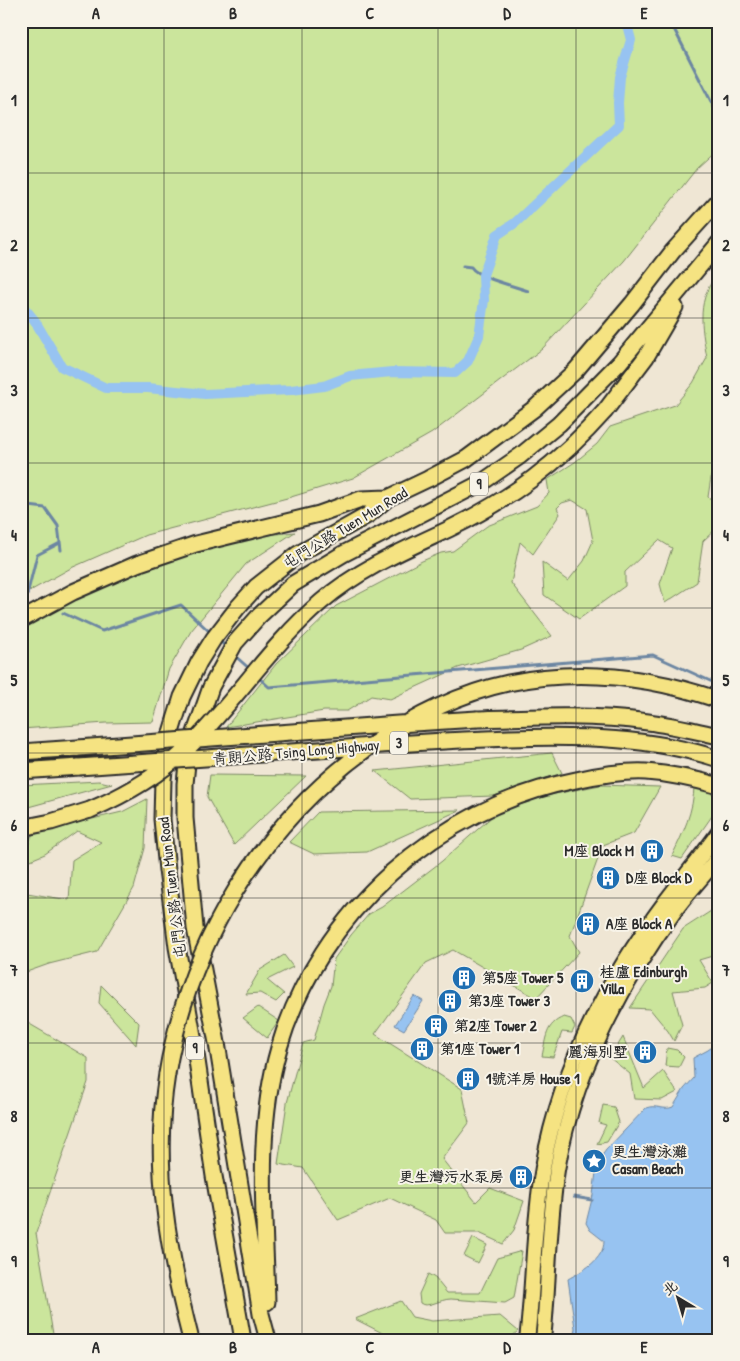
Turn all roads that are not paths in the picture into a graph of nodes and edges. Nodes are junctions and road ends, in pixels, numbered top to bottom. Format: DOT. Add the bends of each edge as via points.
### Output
graph roads {
  1 [pos="719,200"];
  2 [pos="719,243"];
  3 [pos="659,324"];
  4 [pos="388,498"];
  5 [pos="21,620"];
  6 [pos="719,700"];
  7 [pos="719,736"];
  8 [pos="21,752"];
  9 [pos="719,759"];
  10 [pos="21,771"];
  11 [pos="719,786"];
  12 [pos="21,828"];
  13 [pos="719,832"];
  14 [pos="719,856"];
  15 [pos="267,1335"];
  16 [pos="190,1340"];
  17 [pos="243,1340"];
  18 [pos="527,1340"];
  19 [pos="543,1340"];
  1 -- 4 [label="highway, 屯門公路 Tuen Mun Road / 9" via="587,357 546,398 466,459"];
  2 -- 3 [label="highway"];
  3 -- 12 [label="highway, bridge" via="646,357 605,411 552,464 483,511 384,559 345,582 296,625 193,743 168,764 90,810"];
  3 -- 15 [label="highway, 屯門公路 Tuen Mun Road / 9, bridge" via="559,424 520,456 465,492 358,546 293,584 259,616 230,652 205,701 188,753 185,784 195,928"];
  4 -- 5 [label="highway" via="361,499 320,514 196,544 145,561 73,592"];
  4 -- 17 [label="highway, 屯門公路 Tuen Mun Road / 9" via="368,515 298,554 256,587 224,624 199,662 178,709 166,754 162,819 167,870"];
  6 -- 16 [label="highway, bridge" via="632,678 595,675 507,684 459,698 379,740 340,770 270,840 240,882 194,972 167,1074 161,1134 163,1201 173,1268"];
  7 -- 8 [label="highway, 青朗公路 Tsing Long Highway / 3, bridge" via="640,721 532,717 407,723"];
  9 -- 10 [label="highway, 青朗公路 Tsing Long Highway / 3, bridge" via="682,748 644,742 546,737 446,740"];
  11 -- 15 [label="highway" via="692,778 644,772 590,777 516,796 425,845 385,877 356,908 325,948 302,990 279,1048 267,1103 264,1175"];
  13 -- 18 [label="main road" via="622,966 569,1073 543,1168"];
  14 -- 19 [label="main road" via="676,908 632,975 580,1082 565,1133 555,1186"];
}
